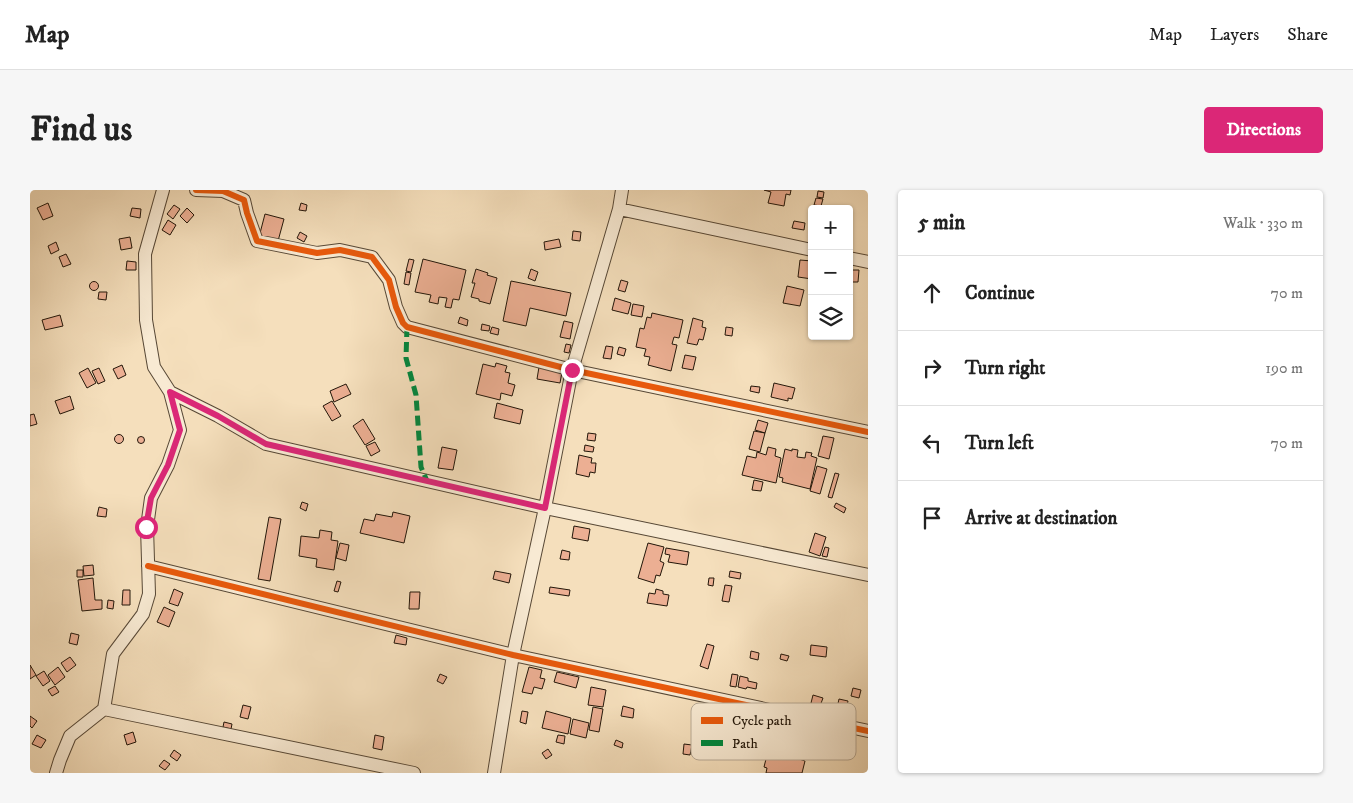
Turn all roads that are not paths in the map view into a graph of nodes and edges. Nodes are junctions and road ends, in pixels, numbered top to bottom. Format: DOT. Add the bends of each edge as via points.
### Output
graph roads {
  1 [pos="163,190"];
  2 [pos="196,190"];
  3 [pos="622,190"];
  4 [pos="619,209"];
  5 [pos="808,249"];
  6 [pos="853,259"];
  7 [pos="868,262"];
  8 [pos="572,370"];
  9 [pos="170,392"];
  10 [pos="868,432"];
  11 [pos="545,508"];
  12 [pos="148,566"];
  13 [pos="868,575"];
  14 [pos="513,654"];
  15 [pos="739,703"];
  16 [pos="104,709"];
  17 [pos="56,773"];
  18 [pos="414,773"];
  19 [pos="494,773"];
  1 -- 9 [label="street" via="145,254 146,320 154,367"];
  2 -- 8 [label="street" via="223,191 244,200 257,241 317,253 340,250 372,257 389,280 396,307 407,327"];
  3 -- 4 [label="street"];
  4 -- 5 [label="street"];
  4 -- 8 [label="street"];
  6 -- 7 [label="street"];
  8 -- 10 [label="street"];
  8 -- 11 [label="street"];
  9 -- 11 [label="street" via="266,444"];
  9 -- 12 [label="street" via="180,430 168,465 151,498 146,527"];
  11 -- 13 [label="street"];
  11 -- 14 [label="street"];
  12 -- 14 [label="street"];
  12 -- 16 [label="street" via="149,594 142,614 113,654"];
  14 -- 15 [label="street"];
  14 -- 19 [label="street"];
  16 -- 17 [label="street" via="70,736"];
  16 -- 18 [label="street"];
}
